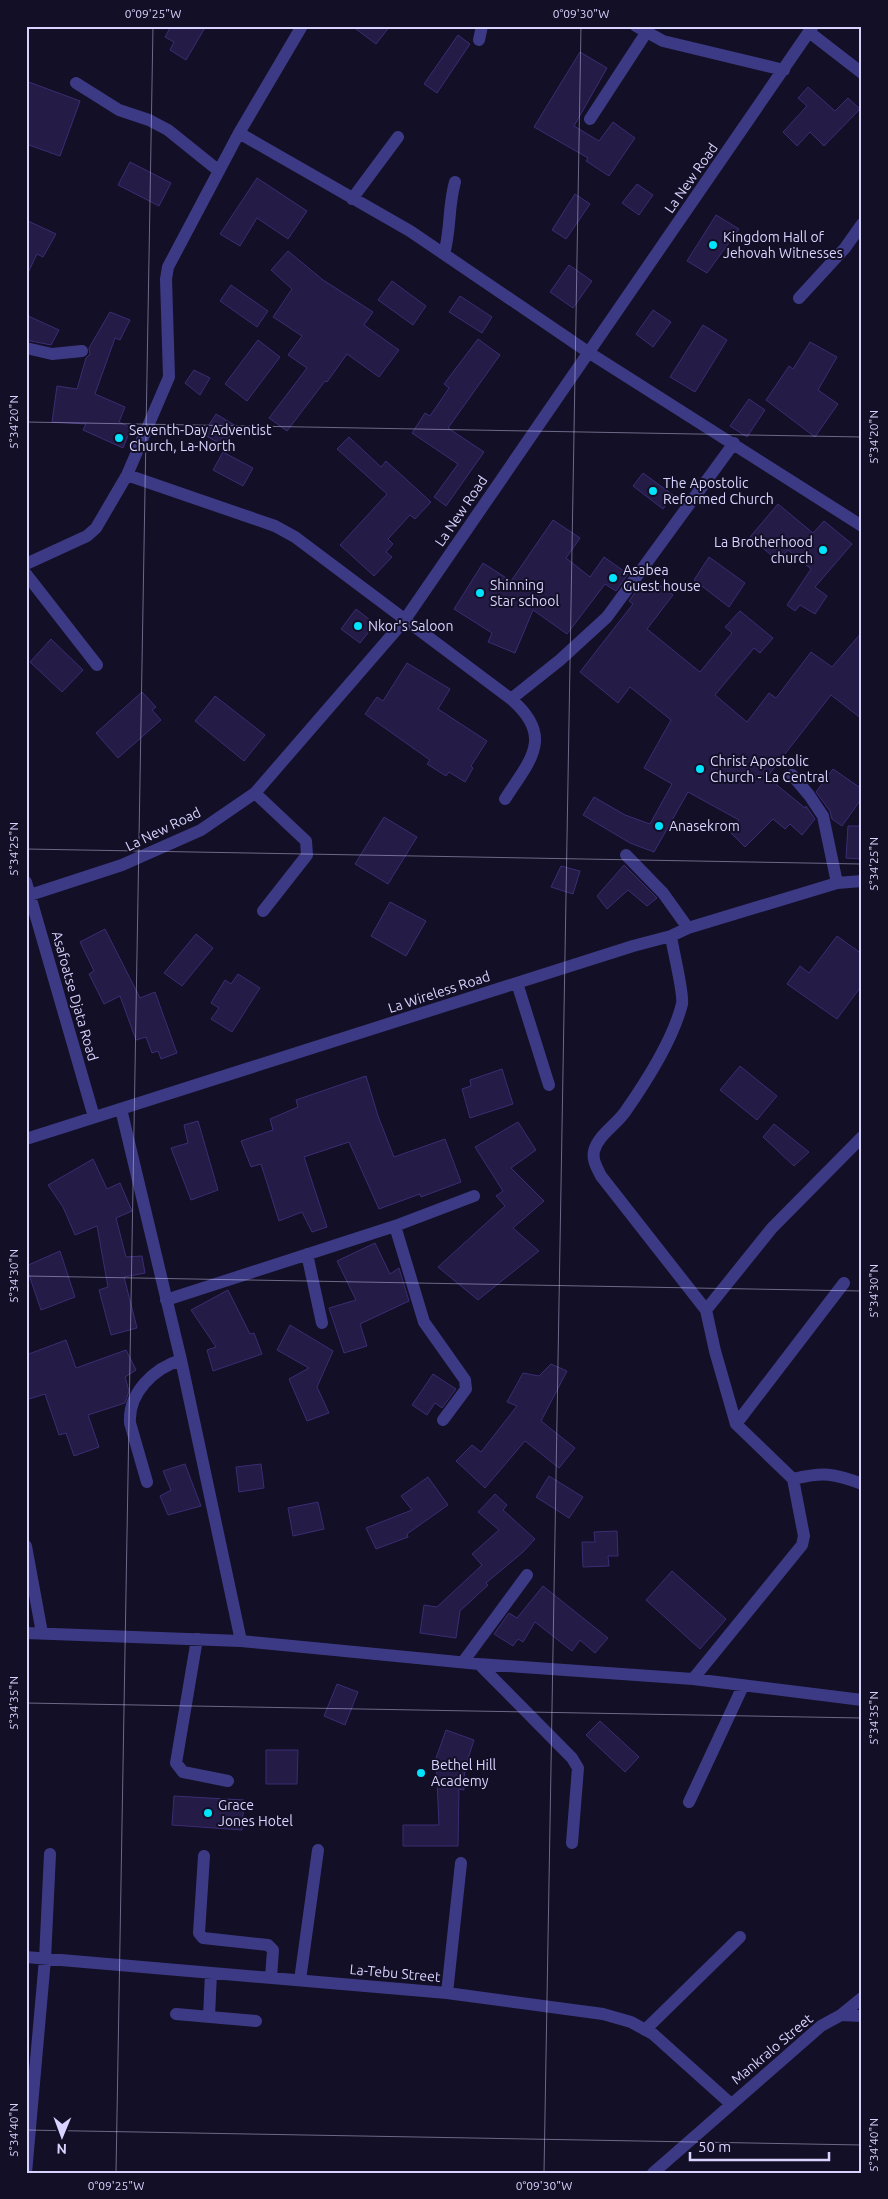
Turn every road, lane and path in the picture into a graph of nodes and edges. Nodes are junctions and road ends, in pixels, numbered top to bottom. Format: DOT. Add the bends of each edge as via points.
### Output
graph roads {
  1 [pos="302,26"];
  2 [pos="482,26"];
  3 [pos="811,29"];
  4 [pos="641,30"];
  5 [pos="479,40"];
  6 [pos="784,70"];
  7 [pos="862,73"];
  8 [pos="76,82"];
  9 [pos="590,119"];
  10 [pos="239,133"];
  11 [pos="398,137"];
  12 [pos="219,171"];
  13 [pos="455,182"];
  14 [pos="352,199"];
  15 [pos="862,224"];
  16 [pos="444,254"];
  17 [pos="799,298"];
  18 [pos="26,348"];
  19 [pos="82,351"];
  20 [pos="588,352"];
  21 [pos="734,443"];
  22 [pos="127,475"];
  23 [pos="862,526"];
  24 [pos="26,564"];
  25 [pos="26,574"];
  26 [pos="404,621"];
  27 [pos="97,664"];
  28 [pos="511,700"];
  29 [pos="792,775"];
  30 [pos="255,793"];
  31 [pos="505,799"];
  32 [pos="626,855"];
  33 [pos="862,881"];
  34 [pos="837,883"];
  35 [pos="28,889"];
  36 [pos="263,911"];
  37 [pos="688,928"];
  38 [pos="671,936"];
  39 [pos="517,983"];
  40 [pos="549,1085"];
  41 [pos="121,1109"];
  42 [pos="94,1117"];
  43 [pos="862,1137"];
  44 [pos="26,1139"];
  45 [pos="474,1196"];
  46 [pos="395,1226"];
  47 [pos="307,1254"];
  48 [pos="844,1283"];
  49 [pos="166,1300"];
  50 [pos="706,1310"];
  51 [pos="322,1323"];
  52 [pos="181,1360"];
  53 [pos="443,1420"];
  54 [pos="736,1424"];
  55 [pos="793,1479"];
  56 [pos="147,1482"];
  57 [pos="862,1484"];
  58 [pos="26,1546"];
  59 [pos="527,1575"];
  60 [pos="26,1633"];
  61 [pos="42,1633"];
  62 [pos="197,1639"];
  63 [pos="241,1641"];
  64 [pos="462,1662"];
  65 [pos="479,1664"];
  66 [pos="693,1679"];
  67 [pos="743,1686"];
  68 [pos="862,1700"];
  69 [pos="228,1781"];
  70 [pos="689,1802"];
  71 [pos="572,1843"];
  72 [pos="318,1850"];
  73 [pos="50,1854"];
  74 [pos="204,1856"];
  75 [pos="461,1863"];
  76 [pos="740,1938"];
  77 [pos="26,1957"];
  78 [pos="45,1958"];
  79 [pos="211,1973"];
  80 [pos="271,1978"];
  81 [pos="300,1980"];
  82 [pos="448,1993"];
  83 [pos="862,1998"];
  84 [pos="176,2014"];
  85 [pos="841,2015"];
  86 [pos="862,2016"];
  87 [pos="209,2017"];
  88 [pos="256,2021"];
  89 [pos="645,2030"];
  90 [pos="731,2104"];
  91 [pos="26,2173"];
  92 [pos="654,2173"];
  1 -- 10 [label="street"];
  2 -- 5 [label="street"];
  3 -- 6 [label="street, La New Road"];
  3 -- 7 [label="street"];
  4 -- 6 [label="street" via="663,42"];
  4 -- 9 [label="street"];
  6 -- 20 [label="street, La New Road"];
  8 -- 12 [label="street" via="119,110 168,130"];
  10 -- 12 [label="street"];
  10 -- 14 [label="street"];
  11 -- 14 [label="street"];
  12 -- 22 [label="street" via="166,272 169,377"];
  13 -- 16 [label="street" via="449,201"];
  14 -- 16 [label="street"];
  15 -- 17 [label="street" via="845,248"];
  16 -- 20 [label="street"];
  18 -- 19 [label="street" via="52,354"];
  20 -- 21 [label="street"];
  20 -- 26 [label="street, La New Road"];
  21 -- 23 [label="street"];
  21 -- 28 [label="street" via="607,617"];
  22 -- 24 [label="street" via="96,528 87,536"];
  22 -- 26 [label="street" via="275,526 295,537"];
  25 -- 27 [label="street"];
  26 -- 28 [label="street"];
  26 -- 30 [label="street, La New Road"];
  28 -- 31 [label="street" via="525,711 534,727 535,752"];
  29 -- 34 [label="street" via="822,816"];
  30 -- 35 [label="street, La New Road" via="201,830 122,865"];
  30 -- 36 [label="street" via="306,841 307,849 307,854"];
  32 -- 37 [label="street" via="663,893"];
  33 -- 34 [label="street, La Wireless Road"];
  34 -- 37 [label="street, La Wireless Road"];
  35 -- 42 [label="street, Asafoatse Djata Road"];
  37 -- 38 [label="street, La Wireless Road"];
  38 -- 39 [label="street, La Wireless Road"];
  38 -- 50 [label="street" via="682,1002 669,1038 639,1090 624,1114 598,1142 594,1162 601,1176"];
  39 -- 40 [label="street"];
  39 -- 41 [label="street, La Wireless Road"];
  41 -- 42 [label="street, La Wireless Road"];
  41 -- 49 [label="street"];
  42 -- 44 [label="street, La Wireless Road"];
  43 -- 50 [label="street" via="772,1228"];
  45 -- 46 [label="street"];
  46 -- 47 [label="street"];
  46 -- 53 [label="street" via="424,1322 465,1380 466,1389"];
  47 -- 49 [label="street"];
  47 -- 51 [label="street"];
  48 -- 54 [label="street"];
  49 -- 52 [label="street"];
  50 -- 54 [label="street"];
  52 -- 56 [label="street" via="168,1364 144,1384 129,1415"];
  52 -- 63 [label="street"];
  54 -- 55 [label="street"];
  55 -- 57 [label="street" via="820,1473 836,1474"];
  55 -- 66 [label="street" via="804,1536 802,1545"];
  58 -- 61 [label="street"];
  59 -- 64 [label="street"];
  60 -- 61 [label="street"];
  61 -- 62 [label="street"];
  62 -- 63 [label="street"];
  62 -- 69 [label="street" via="176,1763 183,1772"];
  63 -- 64 [label="street"];
  64 -- 65 [label="street"];
  65 -- 66 [label="street"];
  65 -- 71 [label="street" via="572,1758 578,1768"];
  66 -- 67 [label="street"];
  67 -- 68 [label="street"];
  67 -- 70 [label="street"];
  72 -- 81 [label="street"];
  73 -- 78 [label="street"];
  74 -- 80 [label="street" via="199,1933 203,1938 268,1945 273,1950"];
  75 -- 82 [label="street"];
  76 -- 89 [label="street"];
  77 -- 78 [label="street, La-Tebu Street"];
  78 -- 79 [label="street, La-Tebu Street"];
  78 -- 91 [label="street"];
  79 -- 80 [label="street, La-Tebu Street"];
  79 -- 87 [label="street"];
  80 -- 81 [label="street, La-Tebu Street"];
  81 -- 82 [label="street, La-Tebu Street"];
  82 -- 89 [label="street, La-Tebu Street" via="580,2009 631,2022"];
  83 -- 85 [label="street, Mankralo Street"];
  84 -- 87 [label="street"];
  85 -- 86 [label="street"];
  85 -- 90 [label="street, Mankralo Street" via="821,2026"];
  87 -- 88 [label="street"];
  89 -- 90 [label="street, La-Tebu Street"];
  90 -- 92 [label="street, Mankralo Street"];
}
